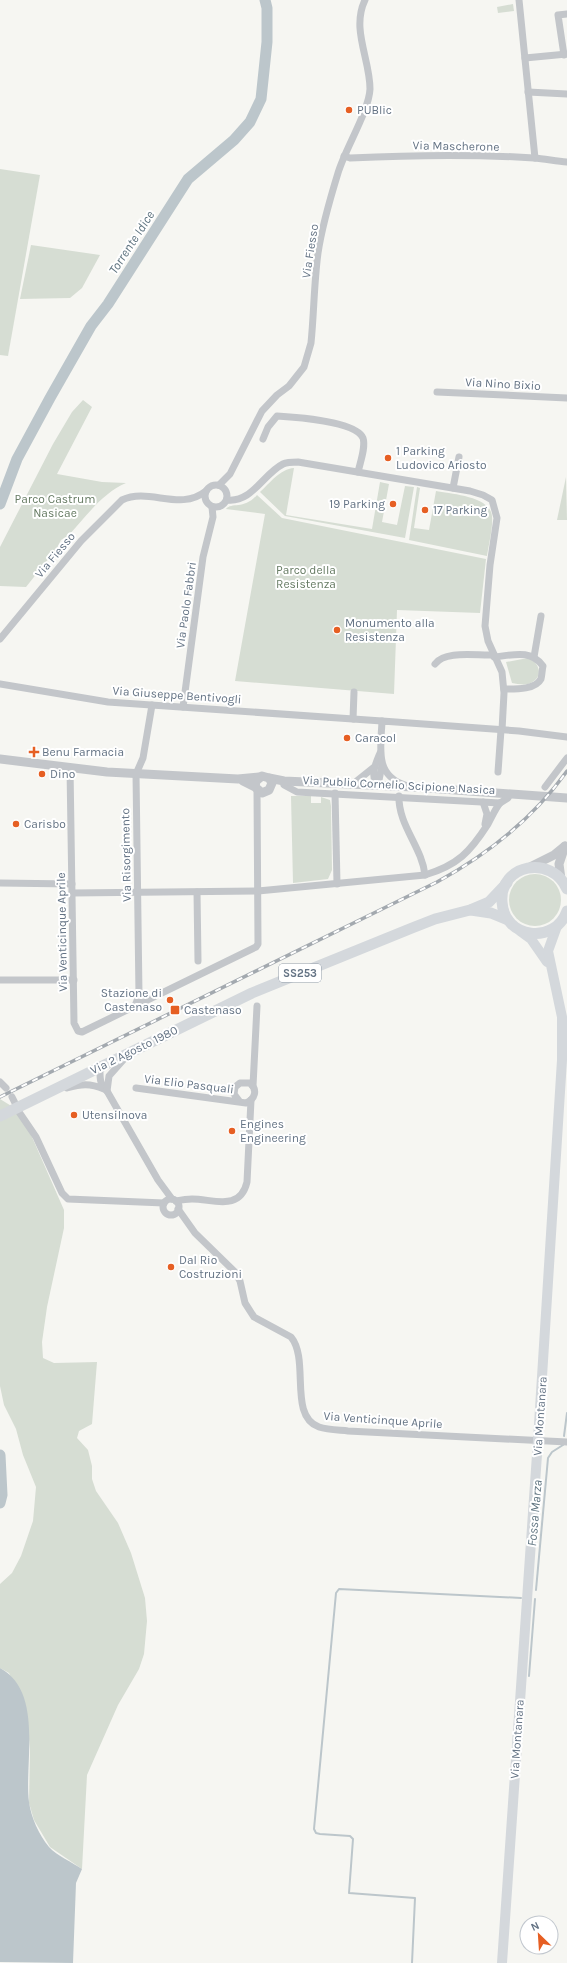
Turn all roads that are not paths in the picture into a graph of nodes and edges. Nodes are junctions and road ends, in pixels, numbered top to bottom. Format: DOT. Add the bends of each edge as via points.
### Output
graph roads {
  1 [pos="365,0"];
  2 [pos="519,0"];
  3 [pos="567,14"];
  4 [pos="565,54"];
  5 [pos="525,58"];
  6 [pos="528,92"];
  7 [pos="567,94"];
  8 [pos="344,156"];
  9 [pos="535,158"];
  10 [pos="567,162"];
  11 [pos="437,392"];
  12 [pos="567,398"];
  13 [pos="263,439"];
  14 [pos="459,457"];
  15 [pos="358,472"];
  16 [pos="221,486"];
  17 [pos="453,488"];
  18 [pos="206,491"];
  19 [pos="227,498"];
  20 [pos="190,500"];
  21 [pos="205,502"];
  22 [pos="214,507"];
  23 [pos="541,616"];
  24 [pos="0,639"];
  25 [pos="494,656"];
  26 [pos="534,657"];
  27 [pos="435,664"];
  28 [pos="0,684"];
  29 [pos="504,689"];
  30 [pos="354,692"];
  31 [pos="152,705"];
  32 [pos="183,707"];
  33 [pos="353,719"];
  34 [pos="382,721"];
  35 [pos="501,730"];
  36 [pos="567,737"];
  37 [pos="380,753"];
  38 [pos="567,758"];
  39 [pos="0,759"];
  40 [pos="382,765"];
  41 [pos="70,768"];
  42 [pos="374,768"];
  43 [pos="498,772"];
  44 [pos="136,774"];
  45 [pos="264,778"];
  46 [pos="238,779"];
  47 [pos="296,782"];
  48 [pos="353,784"];
  49 [pos="284,785"];
  50 [pos="376,785"];
  51 [pos="414,787"];
  52 [pos="545,787"];
  53 [pos="256,788"];
  54 [pos="268,791"];
  55 [pos="335,793"];
  56 [pos="510,794"];
  57 [pos="399,796"];
  58 [pos="566,798"];
  59 [pos="483,802"];
  60 [pos="500,803"];
  61 [pos="258,810"];
  62 [pos="484,830"];
  63 [pos="566,845"];
  64 [pos="530,867"];
  65 [pos="425,875"];
  66 [pos="0,883"];
  67 [pos="507,883"];
  68 [pos="564,883"];
  69 [pos="72,884"];
  70 [pos="337,884"];
  71 [pos="258,891"];
  72 [pos="197,892"];
  73 [pos="72,893"];
  74 [pos="138,893"];
  75 [pos="470,910"];
  76 [pos="563,919"];
  77 [pos="508,920"];
  78 [pos="518,930"];
  79 [pos="198,961"];
  80 [pos="550,966"];
  81 [pos="0,980"];
  82 [pos="74,980"];
  83 [pos="135,1006"];
  84 [pos="257,1006"];
  85 [pos="135,1049"];
  86 [pos="100,1066"];
  87 [pos="107,1080"];
  88 [pos="0,1082"];
  89 [pos="253,1086"];
  90 [pos="6,1088"];
  91 [pos="136,1088"];
  92 [pos="105,1090"];
  93 [pos="43,1094"];
  94 [pos="251,1100"];
  95 [pos="240,1102"];
  96 [pos="19,1112"];
  97 [pos="0,1116"];
  98 [pos="158,1180"];
  99 [pos="176,1204"];
  100 [pos="164,1205"];
  101 [pos="172,1214"];
  102 [pos="187,1223"];
  103 [pos="538,1440"];
  104 [pos="567,1442"];
  105 [pos="502,1963"];
  1 -- 8 [label="street, Via Fiesso" via="360,17 360,30 370,90"];
  2 -- 5 [label="street"];
  3 -- 4 [label="street" via="558,15"];
  4 -- 5 [label="street"];
  5 -- 6 [label="street"];
  6 -- 7 [label="street"];
  6 -- 9 [label="street"];
  8 -- 9 [label="street, Via Mascherone"];
  8 -- 16 [label="street, Via Fiesso" via="318,252 311,343 306,362 289,386 262,411 230,474"];
  9 -- 10 [label="street, Via Mascherone"];
  11 -- 12 [label="street, Via Nino Bixio"];
  13 -- 15 [label="street" via="277,416 347,427 358,431 363,438"];
  14 -- 17 [label="street"];
  15 -- 17 [label="street"];
  15 -- 19 [label="street" via="298,462 285,463 276,468 245,497"];
  16 -- 18 [label="street, Via Fiesso" via="209,487"];
  16 -- 19 [label="street"];
  17 -- 25 [label="street" via="483,495 492,500 498,518 485,626"];
  18 -- 20 [label="street, Via Fiesso"];
  18 -- 21 [label="street"];
  19 -- 22 [label="street" via="224,504"];
  20 -- 21 [label="street"];
  20 -- 24 [label="street, Via Fiesso" via="137,496 122,500 81,541"];
  21 -- 22 [label="street"];
  22 -- 32 [label="street, Via Paolo Fabbri" via="203,557"];
  23 -- 26 [label="street"];
  25 -- 26 [label="street"];
  25 -- 27 [label="street" via="449,656 440,658"];
  25 -- 29 [label="street" via="502,672"];
  26 -- 29 [label="street" via="543,666 541,678 536,684"];
  28 -- 31 [label="street, Via Giuseppe Bentivogli" via="108,702"];
  29 -- 35 [label="street"];
  30 -- 33 [label="street"];
  31 -- 32 [label="street, Via Giuseppe Bentivogli"];
  31 -- 44 [label="street, Via Risorgimento" via="143,758"];
  32 -- 33 [label="street, Via Giuseppe Bentivogli"];
  33 -- 34 [label="street, Via Giuseppe Bentivogli"];
  34 -- 35 [label="street, Via Giuseppe Bentivogli"];
  34 -- 37 [label="street"];
  35 -- 36 [label="street, Via Giuseppe Bentivogli"];
  35 -- 43 [label="street"];
  37 -- 40 [label="street"];
  37 -- 42 [label="street"];
  38 -- 52 [label="street"];
  39 -- 41 [label="street, Via Publio Cornelio Scipione Nasica"];
  40 -- 50 [label="street"];
  40 -- 51 [label="street" via="391,778"];
  41 -- 44 [label="street, Via Publio Cornelio Scipione Nasica"];
  41 -- 69 [label="street, Via Venticinque Aprile"];
  42 -- 48 [label="street"];
  42 -- 50 [label="street"];
  44 -- 46 [label="street, Via Publio Cornelio Scipione Nasica"];
  44 -- 74 [label="street, Via Risorgimento"];
  45 -- 46 [label="street, Via Publio Cornelio Scipione Nasica"];
  45 -- 47 [label="street, Via Publio Cornelio Scipione Nasica"];
  45 -- 53 [label="street" via="256,781"];
  45 -- 54 [label="street" via="272,783"];
  46 -- 53 [label="street, Via Publio Cornelio Scipione Nasica"];
  47 -- 48 [label="street, Via Publio Cornelio Scipione Nasica"];
  47 -- 49 [label="street, Via Publio Cornelio Scipione Nasica"];
  48 -- 50 [label="street, Via Publio Cornelio Scipione Nasica"];
  49 -- 54 [label="street, Via Publio Cornelio Scipione Nasica"];
  49 -- 55 [label="street, Via Publio Cornelio Scipione Nasica" via="297,792"];
  50 -- 51 [label="street, Via Publio Cornelio Scipione Nasica"];
  51 -- 56 [label="street, Via Publio Cornelio Scipione Nasica"];
  53 -- 54 [label="street" via="262,792"];
  53 -- 61 [label="street"];
  54 -- 61 [label="street"];
  55 -- 57 [label="street, Via Publio Cornelio Scipione Nasica"];
  55 -- 70 [label="street"];
  56 -- 58 [label="street, Via Publio Cornelio Scipione Nasica"];
  56 -- 60 [label="street, Via Publio Cornelio Scipione Nasica"];
  57 -- 59 [label="street, Via Publio Cornelio Scipione Nasica"];
  57 -- 65 [label="street" via="400,813 421,858"];
  59 -- 60 [label="street, Via Publio Cornelio Scipione Nasica"];
  59 -- 62 [label="street" via="487,814"];
  60 -- 62 [label="street"];
  61 -- 71 [label="street"];
  62 -- 65 [label="street" via="463,857 444,869"];
  63 -- 64 [label="street" via="554,855"];
  63 -- 68 [label="street" via="559,864"];
  64 -- 67 [label="main road, SS253" via="517,872"];
  64 -- 68 [label="main road" via="547,869"];
  65 -- 70 [label="street"];
  66 -- 69 [label="street"];
  67 -- 75 [label="main road, Via 2 Agosto 1980 / SS253" via="489,902"];
  67 -- 77 [label="main road, SS253" via="502,902 503,912"];
  69 -- 73 [label="street, Via Venticinque Aprile"];
  70 -- 71 [label="street"];
  71 -- 72 [label="street"];
  71 -- 83 [label="street" via="256,947"];
  72 -- 74 [label="street"];
  72 -- 79 [label="street"];
  73 -- 74 [label="street"];
  73 -- 82 [label="street, Via Venticinque Aprile"];
  74 -- 83 [label="street, Via Risorgimento" via="139,995"];
  75 -- 77 [label="main road, Via 2 Agosto 1980 / SS253" via="491,913"];
  75 -- 85 [label="main road, Via 2 Agosto 1980 / SS253" via="418,926 274,983"];
  76 -- 78 [label="main road" via="546,932 534,934"];
  76 -- 80 [label="main road, Via Montanara" via="549,945"];
  77 -- 78 [label="main road, SS253"];
  78 -- 80 [label="main road, Via Montanara" via="531,939"];
  80 -- 103 [label="main road, Via Montanara" via="559,997 563,1037"];
  81 -- 82 [label="street"];
  82 -- 83 [label="street, Via Venticinque Aprile" via="74,1023 78,1031 82,1032"];
  84 -- 89 [label="street"];
  85 -- 86 [label="main road, Via 2 Agosto 1980 / SS253"];
  85 -- 87 [label="street" via="113,1070"];
  86 -- 87 [label="street, Via Venticinque Aprile"];
  86 -- 92 [label="street, Via Venticinque Aprile" via="101,1083"];
  86 -- 93 [label="main road, Via 2 Agosto 1980 / SS253"];
  87 -- 92 [label="street, Via Venticinque Aprile"];
  88 -- 90 [label="street"];
  89 -- 94 [label="street" via="255,1095"];
  89 -- 95 [label="street, Via Elio Pasquali" via="247,1082 238,1084 234,1094"];
  91 -- 95 [label="street, Via Elio Pasquali"];
  92 -- 93 [label="street" via="93,1084 81,1084"];
  92 -- 98 [label="street, Via Venticinque Aprile"];
  93 -- 97 [label="main road, Via 2 Agosto 1980 / SS253"];
  94 -- 95 [label="street, Via Elio Pasquali"];
  94 -- 99 [label="street" via="246,1188 239,1197 223,1203 185,1199"];
  96 -- 100 [label="street, Via Venticinque Aprile" via="36,1137 62,1193 68,1199 152,1202"];
  98 -- 99 [label="street, Via Venticinque Aprile"];
  98 -- 100 [label="street, Via Venticinque Aprile"];
  99 -- 100 [label="street"];
  99 -- 101 [label="street"];
  99 -- 102 [label="street, Via Venticinque Aprile"];
  100 -- 101 [label="street, Via Venticinque Aprile" via="166,1213"];
  101 -- 102 [label="street, Via Venticinque Aprile"];
  102 -- 103 [label="street, Via Venticinque Aprile" via="235,1272 240,1280 245,1303 254,1317 291,1337 295,1342 300,1358 303,1411 313,1424 325,1429"];
  103 -- 104 [label="street, Via Venticinque Aprile"];
  103 -- 105 [label="main road, Via Montanara"];
}
